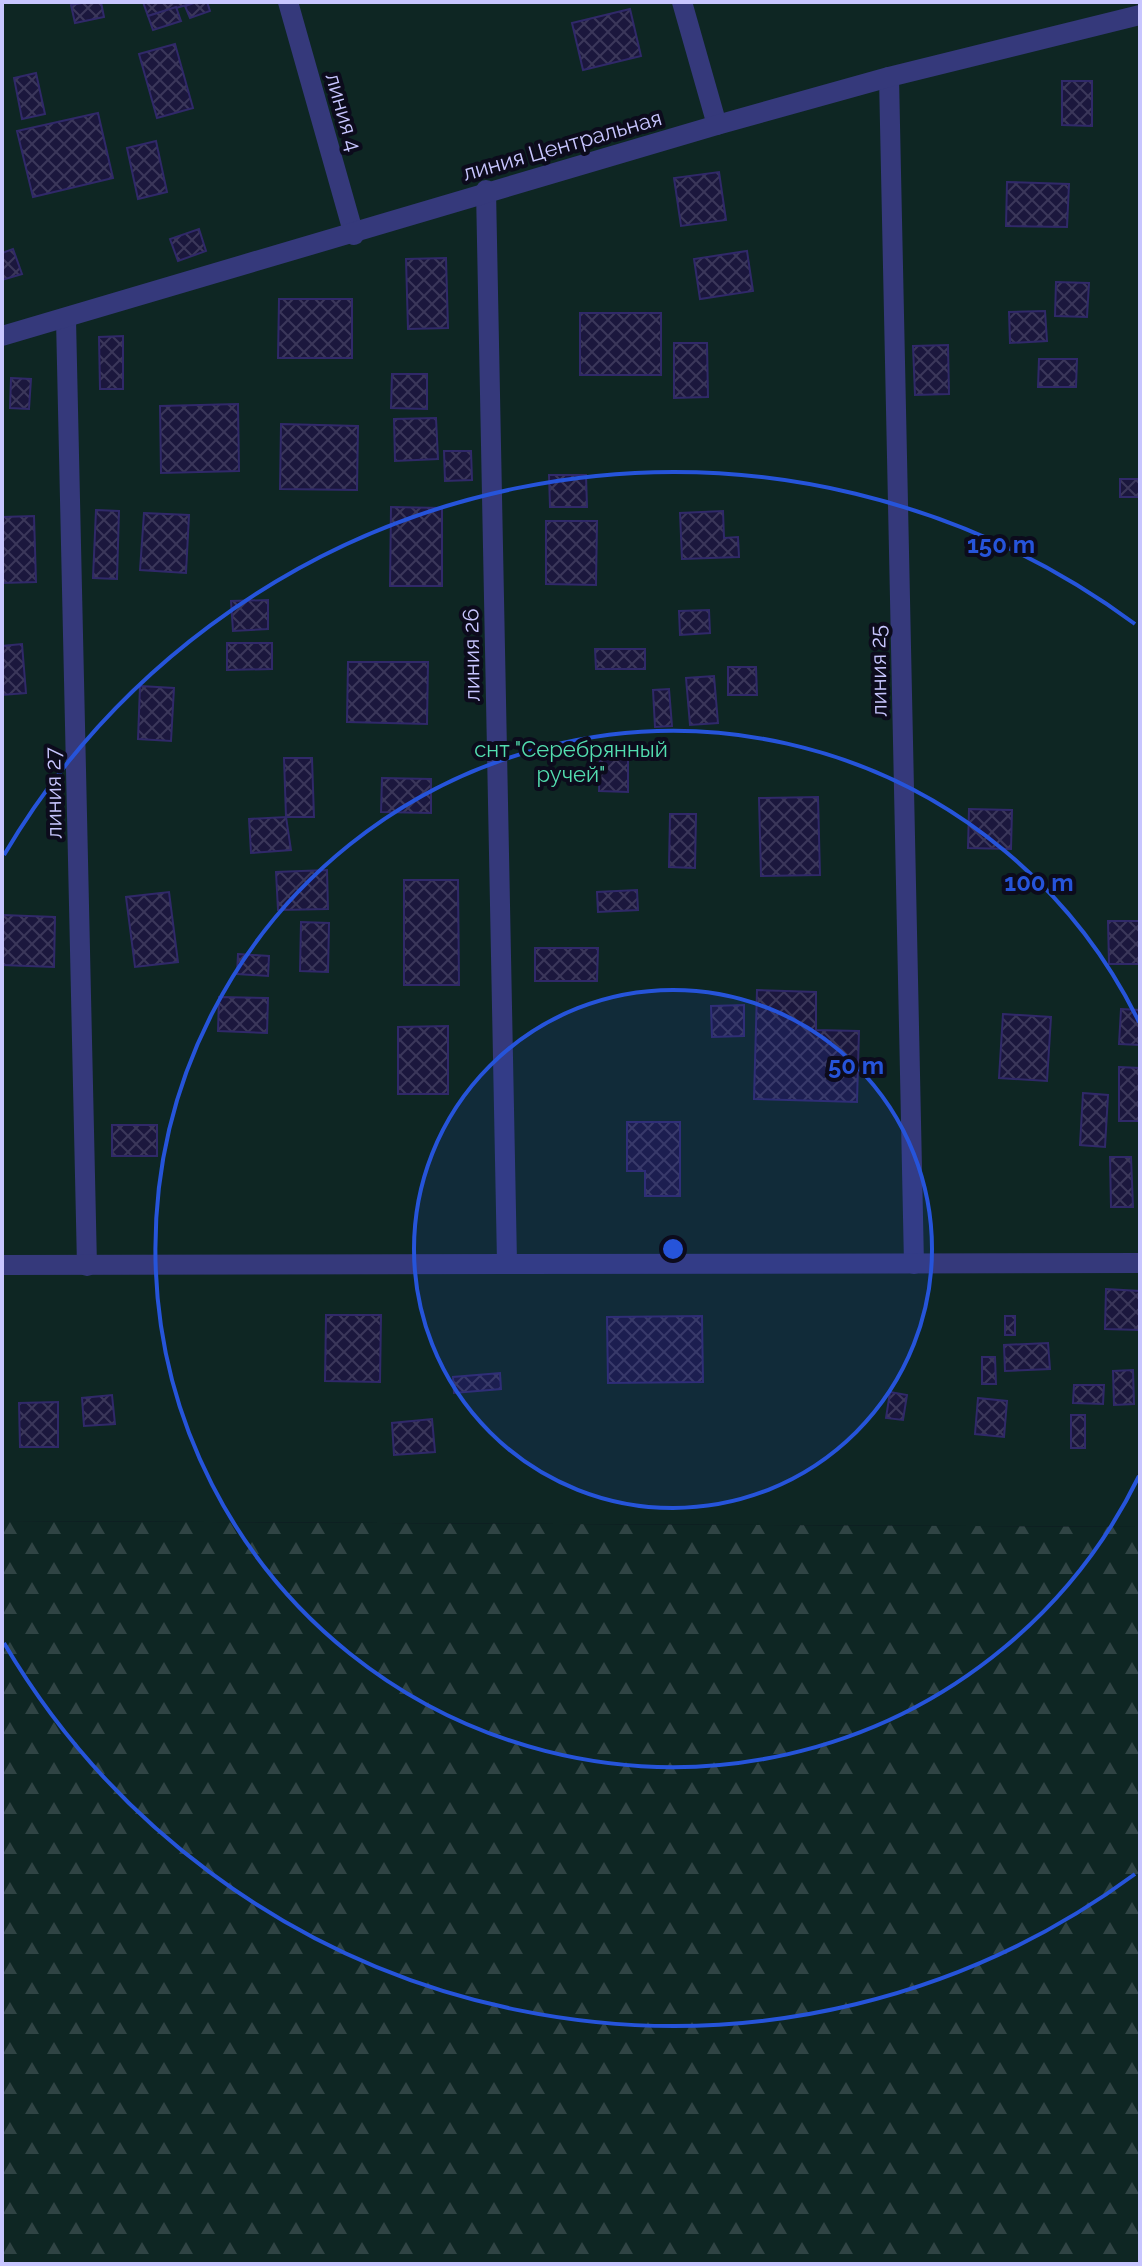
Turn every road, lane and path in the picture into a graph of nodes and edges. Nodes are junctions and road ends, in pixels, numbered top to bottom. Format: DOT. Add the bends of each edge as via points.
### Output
graph roads {
  1 [pos="288,2"];
  2 [pos="682,2"];
  3 [pos="1115,12"];
  4 [pos="1140,15"];
  5 [pos="889,77"];
  6 [pos="717,125"];
  7 [pos="486,190"];
  8 [pos="354,235"];
  9 [pos="66,319"];
  10 [pos="2,336"];
  11 [pos="507,1262"];
  12 [pos="1140,1263"];
  13 [pos="914,1264"];
  14 [pos="2,1265"];
  15 [pos="87,1266"];
  1 -- 8 [label="street, линия 4"];
  2 -- 6 [label="street"];
  3 -- 4 [label="street, линия Центральная"];
  3 -- 5 [label="street, линия Центральная"];
  5 -- 6 [label="street, линия Центральная"];
  5 -- 13 [label="street, линия 25"];
  6 -- 7 [label="street, линия Центральная"];
  7 -- 8 [label="street, линия Центральная"];
  7 -- 11 [label="street, линия 26"];
  8 -- 9 [label="street, линия Центральная"];
  9 -- 10 [label="street, линия Центральная"];
  9 -- 15 [label="street, линия 27"];
  11 -- 13 [label="street"];
  11 -- 15 [label="street"];
  12 -- 13 [label="street"];
  14 -- 15 [label="street"];
}
